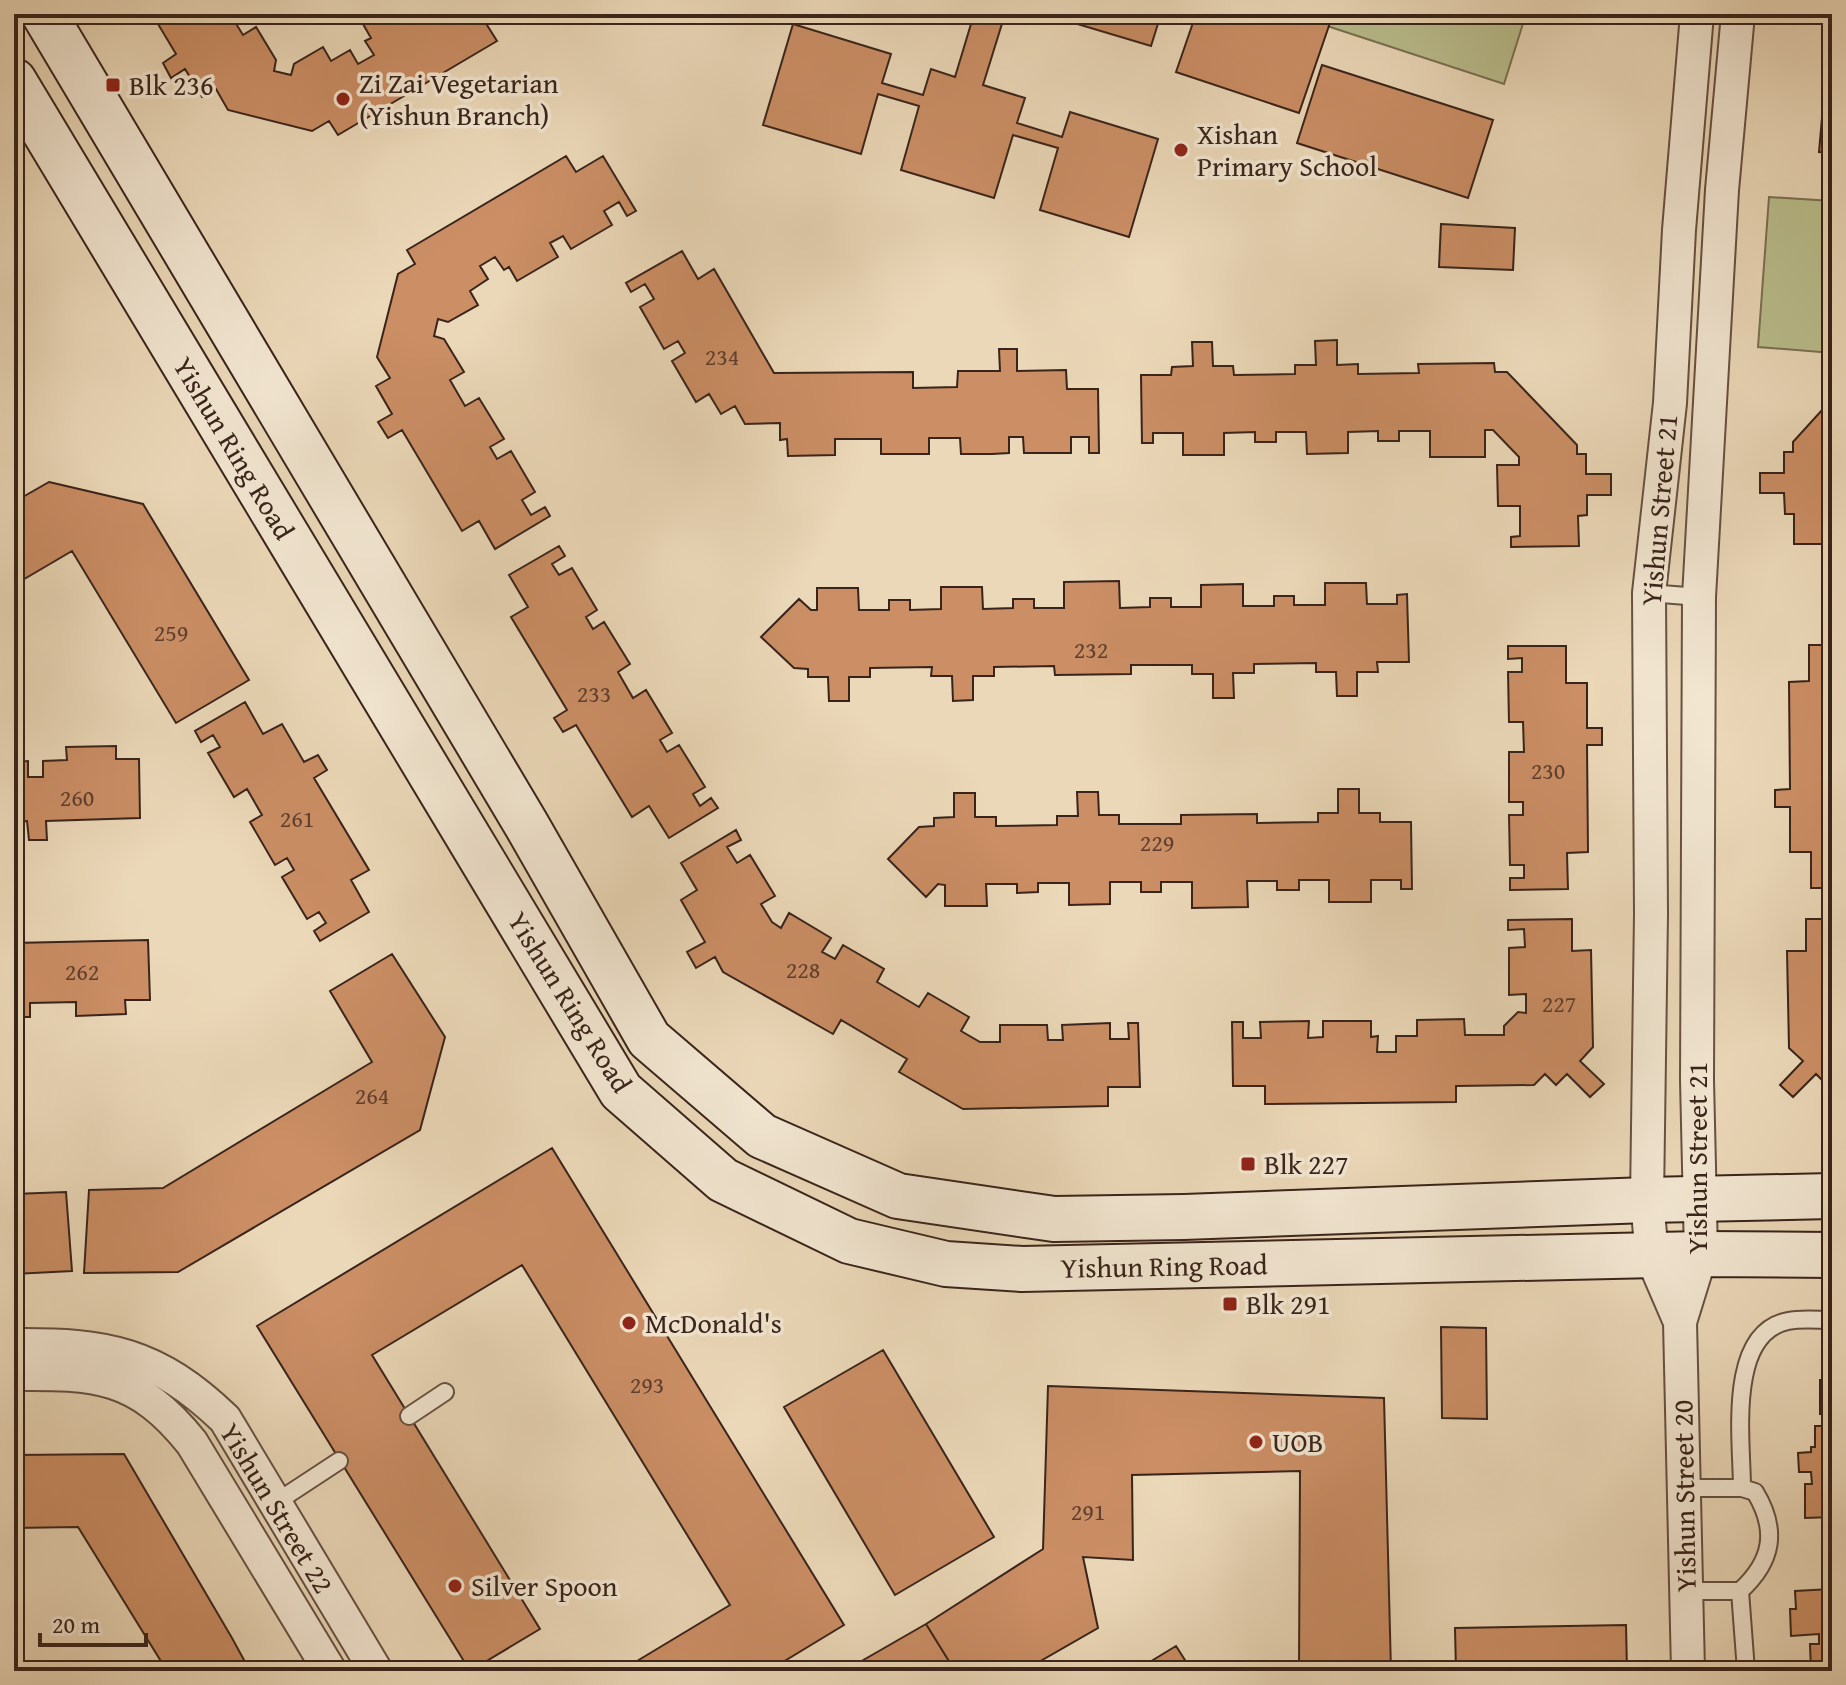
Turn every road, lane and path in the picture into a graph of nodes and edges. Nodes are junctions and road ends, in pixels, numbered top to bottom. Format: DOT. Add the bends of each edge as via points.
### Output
graph roads {
  1 [pos="44,14"];
  2 [pos="1697,14"];
  3 [pos="1738,14"];
  4 [pos="14,81"];
  5 [pos="1699,231"];
  6 [pos="1649,593"];
  7 [pos="1699,597"];
  8 [pos="1832,1196"];
  9 [pos="1647,1200"];
  10 [pos="1701,1201"];
  11 [pos="1701,1254"];
  12 [pos="1832,1255"];
  13 [pos="1652,1257"];
  14 [pos="1832,1320"];
  15 [pos="1680,1322"];
  16 [pos="14,1345"];
  17 [pos="14,1374"];
  18 [pos="445,1392"];
  19 [pos="409,1416"];
  20 [pos="339,1461"];
  21 [pos="1684,1488"];
  22 [pos="1742,1488"];
  23 [pos="275,1503"];
  24 [pos="1686,1591"];
  25 [pos="1740,1591"];
  26 [pos="330,1671"];
  27 [pos="376,1671"];
  28 [pos="1688,1671"];
  29 [pos="1746,1671"];
  1 -- 9 [label="main road, Yishun Ring Road" via="649,1039 762,1136 898,1196 1054,1219"];
  2 -- 5 [label="street, Yishun Street 21"];
  3 -- 5 [label="street, Yishun Street 21"];
  4 -- 13 [label="main road, Yishun Ring Road" via="621,1091 723,1180 849,1241 946,1264 1022,1269"];
  5 -- 6 [label="street, Yishun Street 21" via="1670,403"];
  5 -- 7 [label="street, Yishun Street 21"];
  6 -- 7 [label="lane"];
  6 -- 9 [label="street, Yishun Street 21"];
  7 -- 10 [label="street, Yishun Street 21"];
  8 -- 10 [label="main road, Yishun Ring Road"];
  9 -- 10 [label="main road, Yishun Ring Road"];
  9 -- 13 [label="street, Yishun Street 21"];
  10 -- 11 [label="street, Yishun Street 21"];
  11 -- 12 [label="main road, Yishun Ring Road"];
  11 -- 13 [label="main road, Yishun Ring Road"];
  11 -- 15 [label="street, Yishun Street 21"];
  13 -- 15 [label="street, Yishun Street 21"];
  14 -- 22 [label="lane" via="1787,1321 1758,1340 1742,1380"];
  15 -- 21 [label="street, Yishun Street 20"];
  16 -- 23 [label="street, Yishun Street 22" via="105,1349 175,1377 225,1419"];
  17 -- 26 [label="street, Yishun Street 22" via="99,1377 129,1388 173,1419"];
  18 -- 19 [label="lane"];
  20 -- 23 [label="lane"];
  21 -- 22 [label="lane"];
  21 -- 24 [label="street, Yishun Street 20"];
  22 -- 25 [label="lane" via="1755,1492 1763,1504 1770,1535 1767,1557"];
  23 -- 27 [label="street, Yishun Street 22"];
  24 -- 25 [label="lane"];
  24 -- 28 [label="street, Yishun Street 20"];
  25 -- 29 [label="lane"];
}
